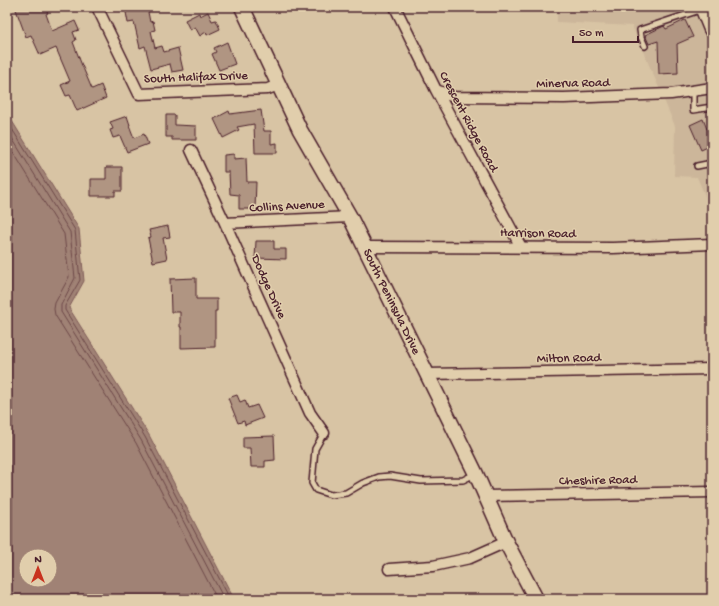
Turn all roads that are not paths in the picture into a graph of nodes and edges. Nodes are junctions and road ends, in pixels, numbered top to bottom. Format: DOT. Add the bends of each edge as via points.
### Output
graph roads {
  1 [pos="97,7"];
  2 [pos="242,7"];
  3 [pos="395,7"];
  4 [pos="703,8"];
  5 [pos="711,26"];
  6 [pos="645,46"];
  7 [pos="278,85"];
  8 [pos="712,88"];
  9 [pos="436,90"];
  10 [pos="693,91"];
  11 [pos="712,107"];
  12 [pos="191,150"];
  13 [pos="712,162"];
  14 [pos="697,166"];
  15 [pos="350,217"];
  16 [pos="225,223"];
  17 [pos="712,244"];
  18 [pos="364,247"];
  19 [pos="521,247"];
  20 [pos="712,369"];
  21 [pos="427,374"];
  22 [pos="324,433"];
  23 [pos="476,474"];
  24 [pos="712,492"];
  25 [pos="485,496"];
  26 [pos="506,542"];
  27 [pos="389,569"];
  28 [pos="536,599"];
  1 -- 7 [label="street, South Halifax Drive" via="139,94 268,89"];
  2 -- 7 [label="main road, South Peninsula Drive"];
  3 -- 9 [label="street, Crescent Ridge Road"];
  4 -- 5 [label="main road"];
  4 -- 6 [label="lane" via="640,30"];
  7 -- 15 [label="main road, South Peninsula Drive" via="300,130"];
  8 -- 10 [label="street, Minerva Road"];
  9 -- 10 [label="street, Minerva Road" via="454,97 564,98"];
  9 -- 19 [label="street, Crescent Ridge Road"];
  10 -- 11 [label="lane" via="693,110"];
  12 -- 16 [label="street, Dodge Drive"];
  13 -- 14 [label="lane"];
  15 -- 16 [label="street, Collins Avenue"];
  15 -- 18 [label="main road, South Peninsula Drive"];
  16 -- 22 [label="street, Dodge Drive" via="310,413"];
  17 -- 19 [label="street, Harrison Road" via="613,248"];
  18 -- 19 [label="street, Harrison Road"];
  18 -- 21 [label="main road, South Peninsula Drive"];
  20 -- 21 [label="street, Milton Road"];
  21 -- 23 [label="main road, South Peninsula Drive"];
  22 -- 23 [label="lane" via="315,449 312,483 316,490 330,495 346,493 362,483 379,477 390,476 421,481 463,480"];
  23 -- 25 [label="main road, South Peninsula Drive"];
  24 -- 25 [label="street, Cheshire Road"];
  25 -- 26 [label="main road, South Peninsula Drive"];
  26 -- 27 [label="street" via="470,558 433,566"];
  26 -- 28 [label="main road, South Peninsula Drive"];
}
